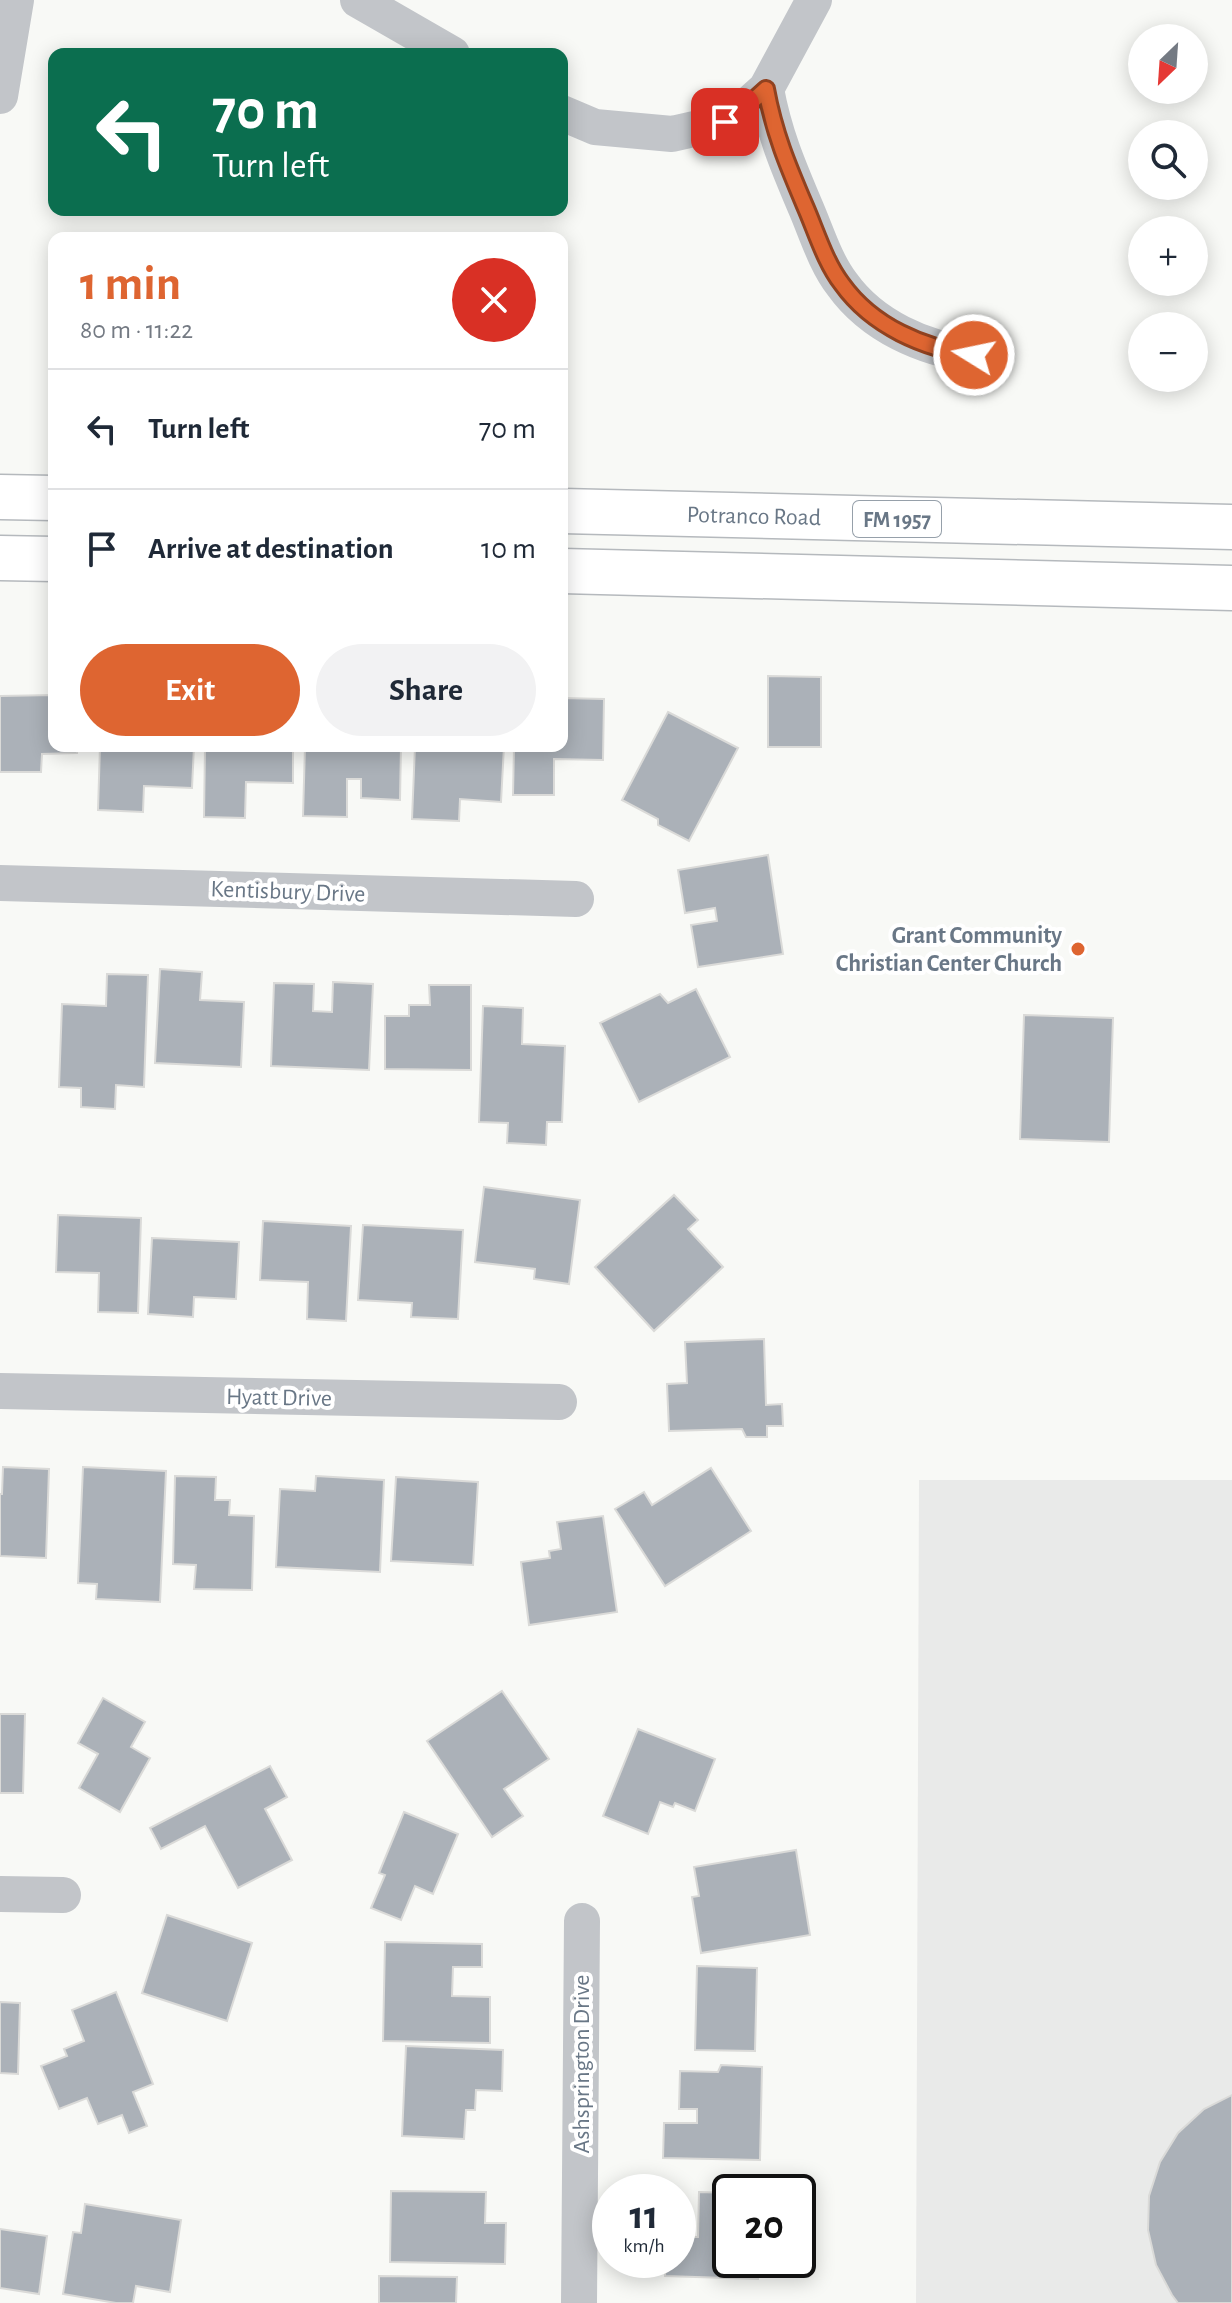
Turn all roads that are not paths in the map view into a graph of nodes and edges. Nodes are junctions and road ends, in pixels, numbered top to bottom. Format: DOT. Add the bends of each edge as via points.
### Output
graph roads {
  1 [pos="16,0"];
  2 [pos="358,0"];
  3 [pos="814,0"];
  4 [pos="442,48"];
  5 [pos="766,89"];
  6 [pos="0,96"];
  7 [pos="568,116"];
  8 [pos="974,355"];
  9 [pos="0,497"];
  10 [pos="48,498"];
  11 [pos="568,511"];
  12 [pos="1232,527"];
  13 [pos="0,558"];
  14 [pos="48,559"];
  15 [pos="568,571"];
  16 [pos="1232,588"];
  17 [pos="0,883"];
  18 [pos="576,899"];
  19 [pos="0,1391"];
  20 [pos="559,1402"];
  21 [pos="0,1894"];
  22 [pos="63,1895"];
  23 [pos="582,1921"];
  24 [pos="579,2303"];
  1 -- 6 [label="street"];
  2 -- 4 [label="street"];
  3 -- 5 [label="street"];
  5 -- 7 [label="street" via="725,122 672,134 595,127"];
  5 -- 8 [label="street" via="780,149 841,284 883,323 916,341"];
  9 -- 10 [label="main road"];
  11 -- 12 [label="main road, Potranco Road / FM 1957"];
  13 -- 14 [label="main road"];
  15 -- 16 [label="main road"];
  17 -- 18 [label="street, Kentisbury Drive"];
  19 -- 20 [label="street, Hyatt Drive"];
  21 -- 22 [label="street"];
  23 -- 24 [label="street, Ashsprington Drive"];
}
